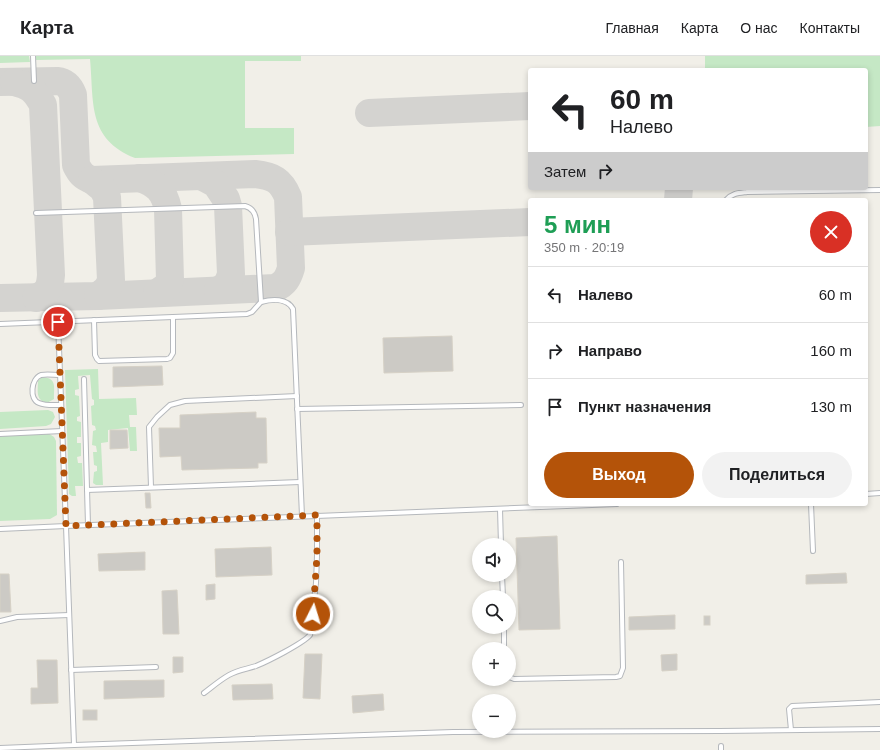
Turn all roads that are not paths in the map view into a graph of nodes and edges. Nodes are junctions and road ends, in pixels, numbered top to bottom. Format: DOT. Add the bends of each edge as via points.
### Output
graph roads {
  1 [pos="33,56"];
  2 [pos="34,81"];
  3 [pos="880,190"];
  4 [pos="728,198"];
  5 [pos="36,213"];
  6 [pos="261,302"];
  7 [pos="173,317"];
  8 [pos="94,320"];
  9 [pos="58,322"];
  10 [pos="0,324"];
  11 [pos="60,375"];
  12 [pos="84,379"];
  13 [pos="297,396"];
  14 [pos="521,404"];
  15 [pos="61,405"];
  16 [pos="297,409"];
  17 [pos="62,431"];
  18 [pos="0,434"];
  19 [pos="300,482"];
  20 [pos="151,487"];
  21 [pos="87,490"];
  22 [pos="880,493"];
  23 [pos="868,494"];
  24 [pos="571,506"];
  25 [pos="812,506"];
  26 [pos="500,509"];
  27 [pos="317,515"];
  28 [pos="302,516"];
  29 [pos="88,525"];
  30 [pos="66,526"];
  31 [pos="0,529"];
  32 [pos="501,538"];
  33 [pos="813,551"];
  34 [pos="620,562"];
  35 [pos="69,615"];
  36 [pos="0,621"];
  37 [pos="156,667"];
  38 [pos="72,670"];
  39 [pos="516,679"];
  40 [pos="204,693"];
  41 [pos="880,702"];
  42 [pos="880,729"];
  43 [pos="791,730"];
  44 [pos="74,745"];
  45 [pos="0,748"];
  1 -- 2 [label="lane"];
  3 -- 4 [label="lane" via="747,192 736,193"];
  5 -- 6 [label="lane" via="245,206 254,211 256,219"];
  6 -- 7 [label="lane" via="247,314"];
  6 -- 13 [label="lane" via="283,301 293,309"];
  7 -- 8 [label="lane"];
  7 -- 8 [label="lane" via="173,354 167,359 99,361 95,355"];
  8 -- 9 [label="lane"];
  9 -- 10 [label="lane"];
  9 -- 11 [label="lane"];
  11 -- 15 [label="lane"];
  11 -- 15 [label="lane" via="39,377 34,382 33,390 34,400 40,404"];
  12 -- 21 [label="lane"];
  13 -- 16 [label="lane"];
  13 -- 20 [label="lane" via="184,401 170,405 149,427"];
  14 -- 16 [label="lane"];
  15 -- 17 [label="lane"];
  16 -- 19 [label="lane"];
  17 -- 18 [label="lane"];
  17 -- 30 [label="lane"];
  19 -- 20 [label="lane"];
  19 -- 28 [label="lane"];
  20 -- 21 [label="lane"];
  21 -- 29 [label="lane"];
  22 -- 23 [label="lane"];
  24 -- 26 [label="lane"];
  25 -- 33 [label="lane"];
  26 -- 27 [label="lane"];
  26 -- 32 [label="lane"];
  27 -- 28 [label="lane"];
  27 -- 40 [label="lane" via="316,576 310,635 262,663 229,675"];
  28 -- 29 [label="lane"];
  29 -- 30 [label="lane"];
  30 -- 31 [label="lane"];
  30 -- 35 [label="lane"];
  34 -- 39 [label="lane" via="623,668 620,675"];
  35 -- 36 [label="lane" via="17,617"];
  35 -- 38 [label="lane"];
  37 -- 38 [label="lane"];
  38 -- 44 [label="lane"];
  41 -- 43 [label="lane" via="792,706 789,709"];
  42 -- 43 [label="lane"];
  43 -- 44 [label="lane" via="453,732"];
  44 -- 45 [label="lane"];
}
